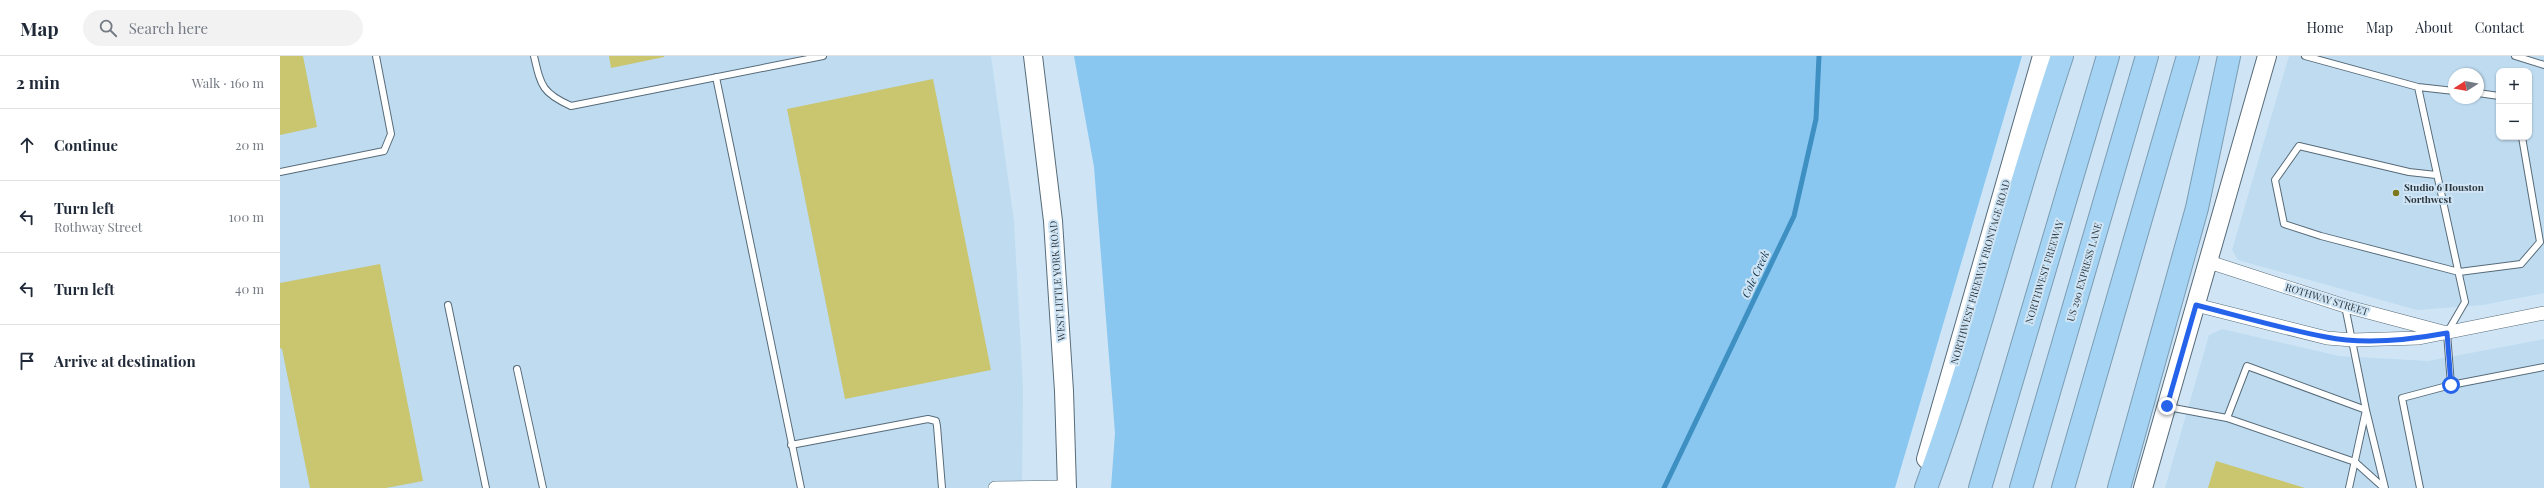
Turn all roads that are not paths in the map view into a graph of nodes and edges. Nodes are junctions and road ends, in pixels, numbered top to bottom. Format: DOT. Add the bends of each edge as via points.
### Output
graph roads {
  1 [pos="376,56"];
  2 [pos="534,56"];
  3 [pos="823,56"];
  4 [pos="1028,56"];
  5 [pos="1033,56"];
  6 [pos="2042,56"];
  7 [pos="2062,56"];
  8 [pos="2108,56"];
  9 [pos="2147,56"];
  10 [pos="2188,56"];
  11 [pos="2229,56"];
  12 [pos="2267,56"];
  13 [pos="2305,56"];
  14 [pos="2515,56"];
  15 [pos="2544,65"];
  16 [pos="1034,74"];
  17 [pos="716,77"];
  18 [pos="2418,87"];
  19 [pos="2448,90"];
  20 [pos="2484,94"];
  21 [pos="2496,96"];
  22 [pos="2523,140"];
  23 [pos="280,172"];
  24 [pos="2436,175"];
  25 [pos="2209,262"];
  26 [pos="2459,272"];
  27 [pos="2196,305"];
  28 [pos="448,306"];
  29 [pos="2345,306"];
  30 [pos="2544,313"];
  31 [pos="2447,333"];
  32 [pos="2352,340"];
  33 [pos="2544,367"];
  34 [pos="517,369"];
  35 [pos="2451,385"];
  36 [pos="2167,406"];
  37 [pos="2366,410"];
  38 [pos="2227,418"];
  39 [pos="791,445"];
  40 [pos="2355,462"];
  41 [pos="1067,487"];
  42 [pos="486,488"];
  43 [pos="543,488"];
  44 [pos="802,488"];
  45 [pos="942,488"];
  46 [pos="995,488"];
  47 [pos="1918,488"];
  48 [pos="1926,488"];
  49 [pos="1980,488"];
  50 [pos="2021,488"];
  51 [pos="2063,488"];
  52 [pos="2119,488"];
  53 [pos="2143,488"];
  54 [pos="2349,488"];
  55 [pos="2385,488"];
  56 [pos="2420,488"];
  1 -- 23 [label="lane" via="391,134 384,151"];
  2 -- 17 [label="lane" via="540,81 551,97 571,106"];
  3 -- 17 [label="lane"];
  4 -- 16 [label="main road, WEST LITTLE YORK ROAD"];
  5 -- 16 [label="main road, WEST LITTLE YORK ROAD"];
  6 -- 47 [label="main road, NORTHWEST FREEWAY FRONTAGE ROAD"];
  7 -- 48 [label="highway" via="1974,345"];
  8 -- 49 [label="highway, NORTHWEST FREEWAY"];
  9 -- 50 [label="highway, US 290 EXPRESS LANE"];
  10 -- 51 [label="highway"];
  11 -- 52 [label="highway" via="2196,208"];
  12 -- 25 [label="main road"];
  13 -- 18 [label="lane"];
  14 -- 15 [label="lane"];
  16 -- 41 [label="main road, WEST LITTLE YORK ROAD" via="1053,221 1064,391"];
  17 -- 39 [label="lane"];
  18 -- 19 [label="lane"];
  18 -- 24 [label="lane"];
  20 -- 21 [label="lane"];
  22 -- 26 [label="lane" via="2540,242 2521,264"];
  24 -- 26 [label="lane"];
  24 -- 26 [label="lane" via="2409,172 2299,146 2275,180 2284,224"];
  25 -- 27 [label="main road"];
  25 -- 29 [label="street, ROTHWAY STREET"];
  26 -- 31 [label="lane" via="2465,302"];
  27 -- 32 [label="street, ROTHWAY STREET" via="2327,338"];
  27 -- 36 [label="main road"];
  28 -- 42 [label="lane"];
  29 -- 31 [label="street, ROTHWAY STREET"];
  29 -- 32 [label="lane"];
  30 -- 31 [label="street, ROTHWAY STREET"];
  31 -- 32 [label="street, ROTHWAY STREET" via="2419,338"];
  31 -- 35 [label="lane"];
  32 -- 37 [label="lane"];
  33 -- 35 [label="lane"];
  34 -- 43 [label="lane"];
  35 -- 56 [label="lane" via="2402,398"];
  36 -- 38 [label="lane"];
  36 -- 53 [label="main road"];
  37 -- 38 [label="lane" via="2247,366"];
  37 -- 40 [label="lane"];
  37 -- 55 [label="lane"];
  38 -- 40 [label="lane"];
  39 -- 44 [label="lane"];
  39 -- 45 [label="lane" via="928,419 936,421"];
  40 -- 54 [label="lane"];
  40 -- 55 [label="lane"];
  41 -- 46 [label="street"];
}
